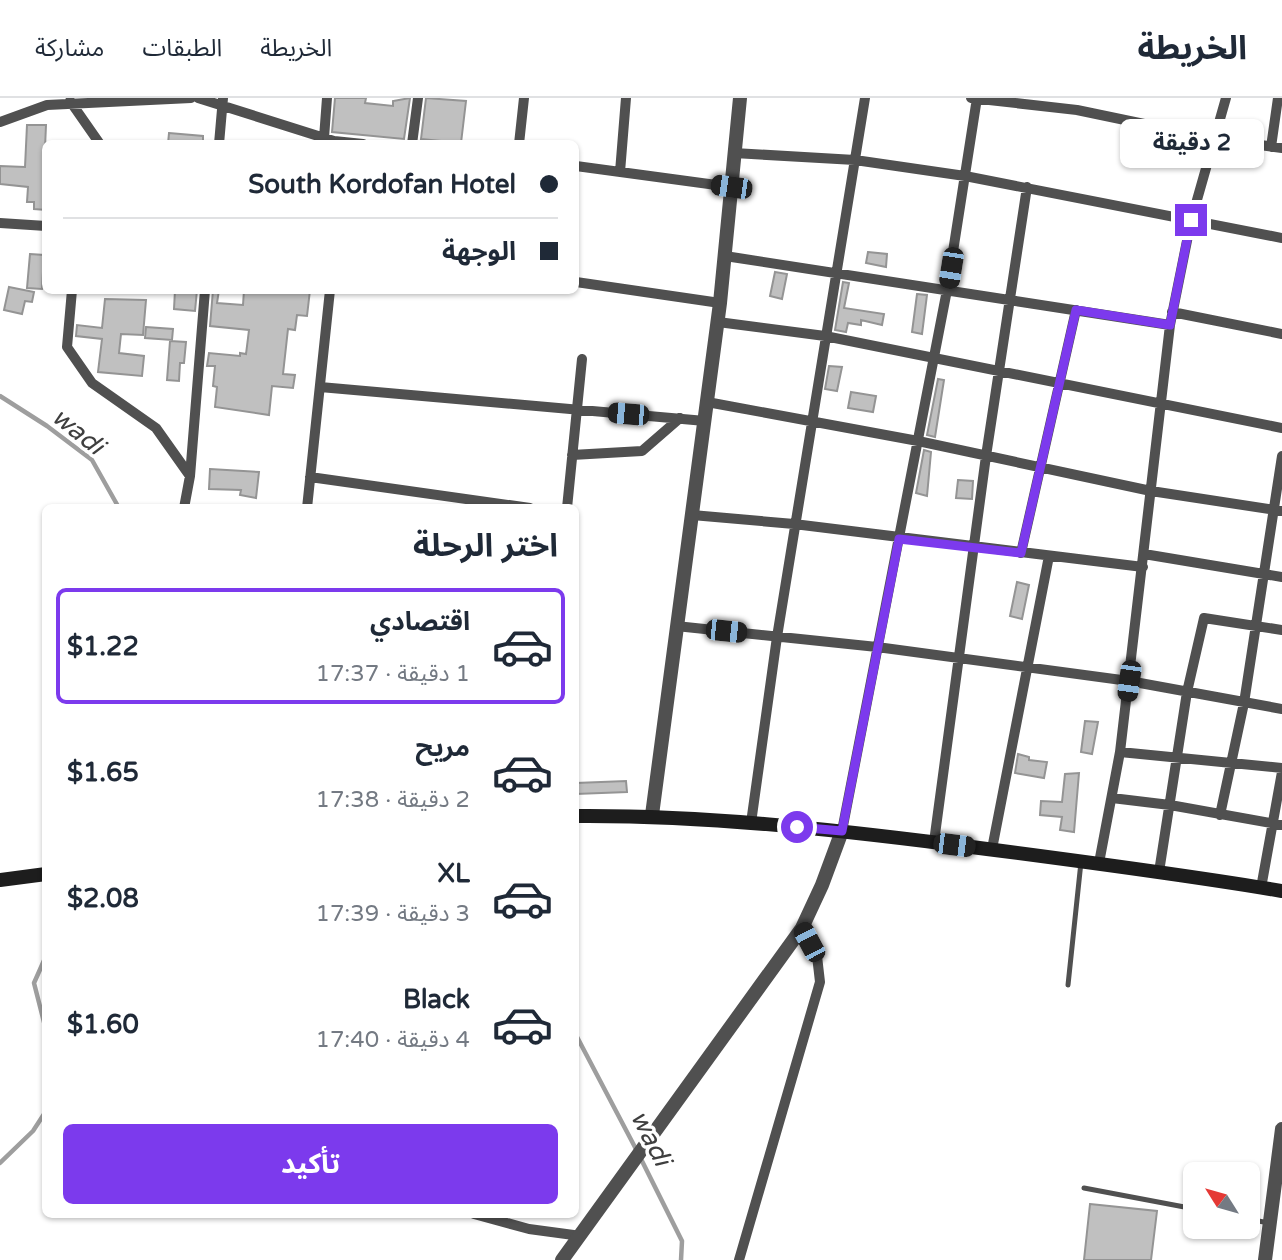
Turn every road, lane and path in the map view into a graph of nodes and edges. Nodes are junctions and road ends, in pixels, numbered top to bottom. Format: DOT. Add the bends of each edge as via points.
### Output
graph roads {
  1 [pos="191,98"];
  2 [pos="198,98"];
  3 [pos="327,98"];
  4 [pos="418,98"];
  5 [pos="524,98"];
  6 [pos="625,98"];
  7 [pos="740,98"];
  8 [pos="866,98"];
  9 [pos="970,98"];
  10 [pos="977,98"];
  11 [pos="1226,98"];
  12 [pos="1278,98"];
  13 [pos="70,101"];
  14 [pos="223,101"];
  15 [pos="1056,103"];
  16 [pos="0,122"];
  17 [pos="324,138"];
  18 [pos="1216,139"];
  19 [pos="97,140"];
  20 [pos="219,140"];
  21 [pos="337,140"];
  22 [pos="413,140"];
  23 [pos="519,140"];
  24 [pos="1276,148"];
  25 [pos="734,153"];
  26 [pos="855,160"];
  27 [pos="579,166"];
  28 [pos="620,172"];
  29 [pos="965,176"];
  30 [pos="731,187"];
  31 [pos="1027,187"];
  32 [pos="1191,220"];
  33 [pos="0,223"];
  34 [pos="42,226"];
  35 [pos="1282,238"];
  36 [pos="725,256"];
  37 [pos="836,273"];
  38 [pos="579,282"];
  39 [pos="947,290"];
  40 [pos="72,294"];
  41 [pos="205,294"];
  42 [pos="330,294"];
  43 [pos="1011,300"];
  44 [pos="720,303"];
  45 [pos="1076,310"];
  46 [pos="1172,312"];
  47 [pos="718,322"];
  48 [pos="1170,325"];
  49 [pos="1282,334"];
  50 [pos="825,336"];
  51 [pos="582,359"];
  52 [pos="934,359"];
  53 [pos="1000,372"];
  54 [pos="1059,384"];
  55 [pos="320,387"];
  56 [pos="707,402"];
  57 [pos="1161,405"];
  58 [pos="575,409"];
  59 [pos="680,418"];
  60 [pos="705,421"];
  61 [pos="811,421"];
  62 [pos="1282,428"];
  63 [pos="918,441"];
  64 [pos="572,455"];
  65 [pos="986,456"];
  66 [pos="1282,456"];
  67 [pos="1039,467"];
  68 [pos="190,476"];
  69 [pos="310,477"];
  70 [pos="1151,491"];
  71 [pos="185,504"];
  72 [pos="307,504"];
  73 [pos="502,504"];
  74 [pos="567,504"];
  75 [pos="1278,510"];
  76 [pos="692,514"];
  77 [pos="794,524"];
  78 [pos="899,539"];
  79 [pos="976,548"];
  80 [pos="1021,553"];
  81 [pos="1144,554"];
  82 [pos="1049,556"];
  83 [pos="1143,567"];
  84 [pos="1264,574"];
  85 [pos="1282,577"];
  86 [pos="1254,624"];
  87 [pos="676,626"];
  88 [pos="1282,629"];
  89 [pos="776,637"];
  90 [pos="877,647"];
  91 [pos="960,659"];
  92 [pos="1026,667"];
  93 [pos="1129,681"];
  94 [pos="1187,692"];
  95 [pos="1244,702"];
  96 [pos="1282,709"];
  97 [pos="1120,752"];
  98 [pos="1176,758"];
  99 [pos="1233,762"];
  100 [pos="1282,770"];
  101 [pos="1112,798"];
  102 [pos="1170,805"];
  103 [pos="652,815"];
  104 [pos="1220,815"];
  105 [pos="579,816"];
  106 [pos="751,824"];
  107 [pos="1277,824"];
  108 [pos="842,831"];
  109 [pos="934,842"];
  110 [pos="992,849"];
  111 [pos="1081,860"];
  112 [pos="1099,863"];
  113 [pos="1160,872"];
  114 [pos="42,875"];
  115 [pos="0,880"];
  116 [pos="1261,888"];
  117 [pos="1282,891"];
  118 [pos="802,928"];
  119 [pos="1068,985"];
  120 [pos="1282,1129"];
  121 [pos="1084,1188"];
  122 [pos="1183,1207"];
  123 [pos="489,1218"];
  124 [pos="1276,1224"];
  125 [pos="581,1236"];
  126 [pos="562,1260"];
  127 [pos="739,1260"];
  128 [pos="1265,1260"];
  1 -- 13 [label="street"];
  2 -- 14 [label="street"];
  3 -- 17 [label="street"];
  4 -- 22 [label="street"];
  5 -- 23 [label="street"];
  6 -- 28 [label="street"];
  7 -- 25 [label="street"];
  8 -- 26 [label="street"];
  9 -- 10 [label="street"];
  10 -- 15 [label="street"];
  10 -- 29 [label="street"];
  11 -- 18 [label="street"];
  12 -- 24 [label="street"];
  13 -- 16 [label="street"];
  13 -- 19 [label="street"];
  14 -- 17 [label="street"];
  14 -- 20 [label="street"];
  15 -- 18 [label="street"];
  17 -- 21 [label="street"];
  18 -- 24 [label="street"];
  18 -- 32 [label="street"];
  25 -- 26 [label="street"];
  25 -- 30 [label="street"];
  26 -- 29 [label="street"];
  26 -- 37 [label="street"];
  27 -- 28 [label="street"];
  28 -- 30 [label="street"];
  29 -- 31 [label="street"];
  29 -- 39 [label="street"];
  30 -- 36 [label="street"];
  31 -- 32 [label="street"];
  31 -- 43 [label="street"];
  32 -- 35 [label="street"];
  32 -- 46 [label="street"];
  33 -- 34 [label="street"];
  36 -- 37 [label="street"];
  36 -- 44 [label="street"];
  37 -- 39 [label="street"];
  37 -- 50 [label="street"];
  38 -- 44 [label="street"];
  39 -- 43 [label="street"];
  39 -- 52 [label="street"];
  40 -- 68 [label="street" via="67,347 92,383 156,428"];
  41 -- 68 [label="street"];
  42 -- 55 [label="street"];
  43 -- 45 [label="street"];
  43 -- 53 [label="street"];
  44 -- 47 [label="street"];
  45 -- 48 [label="street"];
  45 -- 54 [label="street"];
  46 -- 48 [label="street"];
  46 -- 49 [label="street"];
  47 -- 50 [label="street"];
  47 -- 56 [label="street"];
  48 -- 57 [label="street"];
  50 -- 52 [label="street"];
  50 -- 61 [label="street"];
  51 -- 58 [label="street"];
  52 -- 53 [label="street"];
  52 -- 63 [label="street"];
  53 -- 54 [label="street"];
  53 -- 65 [label="street"];
  54 -- 57 [label="street"];
  54 -- 67 [label="street"];
  55 -- 58 [label="street"];
  55 -- 69 [label="street"];
  56 -- 60 [label="street"];
  56 -- 61 [label="street"];
  57 -- 62 [label="street"];
  57 -- 70 [label="street"];
  58 -- 59 [label="street"];
  58 -- 64 [label="street"];
  59 -- 60 [label="street"];
  59 -- 64 [label="street" via="642,451"];
  60 -- 76 [label="street"];
  61 -- 63 [label="street"];
  61 -- 77 [label="street"];
  63 -- 65 [label="street"];
  63 -- 78 [label="street"];
  64 -- 74 [label="street"];
  65 -- 67 [label="street"];
  65 -- 79 [label="street"];
  66 -- 75 [label="street"];
  67 -- 70 [label="street"];
  67 -- 80 [label="street"];
  68 -- 71 [label="street"];
  69 -- 72 [label="street"];
  69 -- 73 [label="street"];
  70 -- 75 [label="street"];
  70 -- 81 [label="street"];
  75 -- 84 [label="street"];
  76 -- 77 [label="street"];
  76 -- 87 [label="street"];
  77 -- 78 [label="street"];
  77 -- 89 [label="street"];
  78 -- 79 [label="street"];
  78 -- 90 [label="street"];
  79 -- 80 [label="street"];
  79 -- 91 [label="street"];
  80 -- 82 [label="street"];
  81 -- 83 [label="street"];
  81 -- 84 [label="street"];
  82 -- 83 [label="street"];
  82 -- 92 [label="street"];
  83 -- 93 [label="street"];
  84 -- 85 [label="street"];
  84 -- 86 [label="street"];
  86 -- 88 [label="street"];
  86 -- 94 [label="street" via="1204,618"];
  86 -- 95 [label="street"];
  87 -- 89 [label="street"];
  87 -- 103 [label="street"];
  89 -- 90 [label="street"];
  89 -- 106 [label="street"];
  90 -- 91 [label="street"];
  90 -- 108 [label="street"];
  91 -- 92 [label="street"];
  91 -- 109 [label="street"];
  92 -- 93 [label="street"];
  92 -- 110 [label="street"];
  93 -- 94 [label="street"];
  93 -- 97 [label="street"];
  94 -- 95 [label="street"];
  94 -- 98 [label="street"];
  95 -- 96 [label="street"];
  95 -- 99 [label="street"];
  97 -- 98 [label="street"];
  97 -- 101 [label="street"];
  98 -- 99 [label="street"];
  98 -- 102 [label="street"];
  99 -- 100 [label="street"];
  99 -- 104 [label="street"];
  100 -- 107 [label="street"];
  101 -- 102 [label="street"];
  101 -- 112 [label="street"];
  102 -- 104 [label="street"];
  102 -- 113 [label="street"];
  103 -- 105 [label="main road"];
  103 -- 106 [label="main road"];
  104 -- 107 [label="street"];
  106 -- 108 [label="main road"];
  107 -- 116 [label="street"];
  108 -- 109 [label="main road"];
  108 -- 118 [label="street"];
  109 -- 110 [label="main road"];
  110 -- 111 [label="main road"];
  111 -- 112 [label="main road"];
  111 -- 119 [label="lane"];
  112 -- 113 [label="main road"];
  113 -- 116 [label="main road"];
  114 -- 115 [label="main road"];
  116 -- 117 [label="main road"];
  118 -- 125 [label="street"];
  118 -- 127 [label="street" via="817,956 820,982"];
  120 -- 124 [label="street"];
  121 -- 122 [label="lane"];
  123 -- 125 [label="street"];
  124 -- 128 [label="street"];
  125 -- 126 [label="street"];
}
